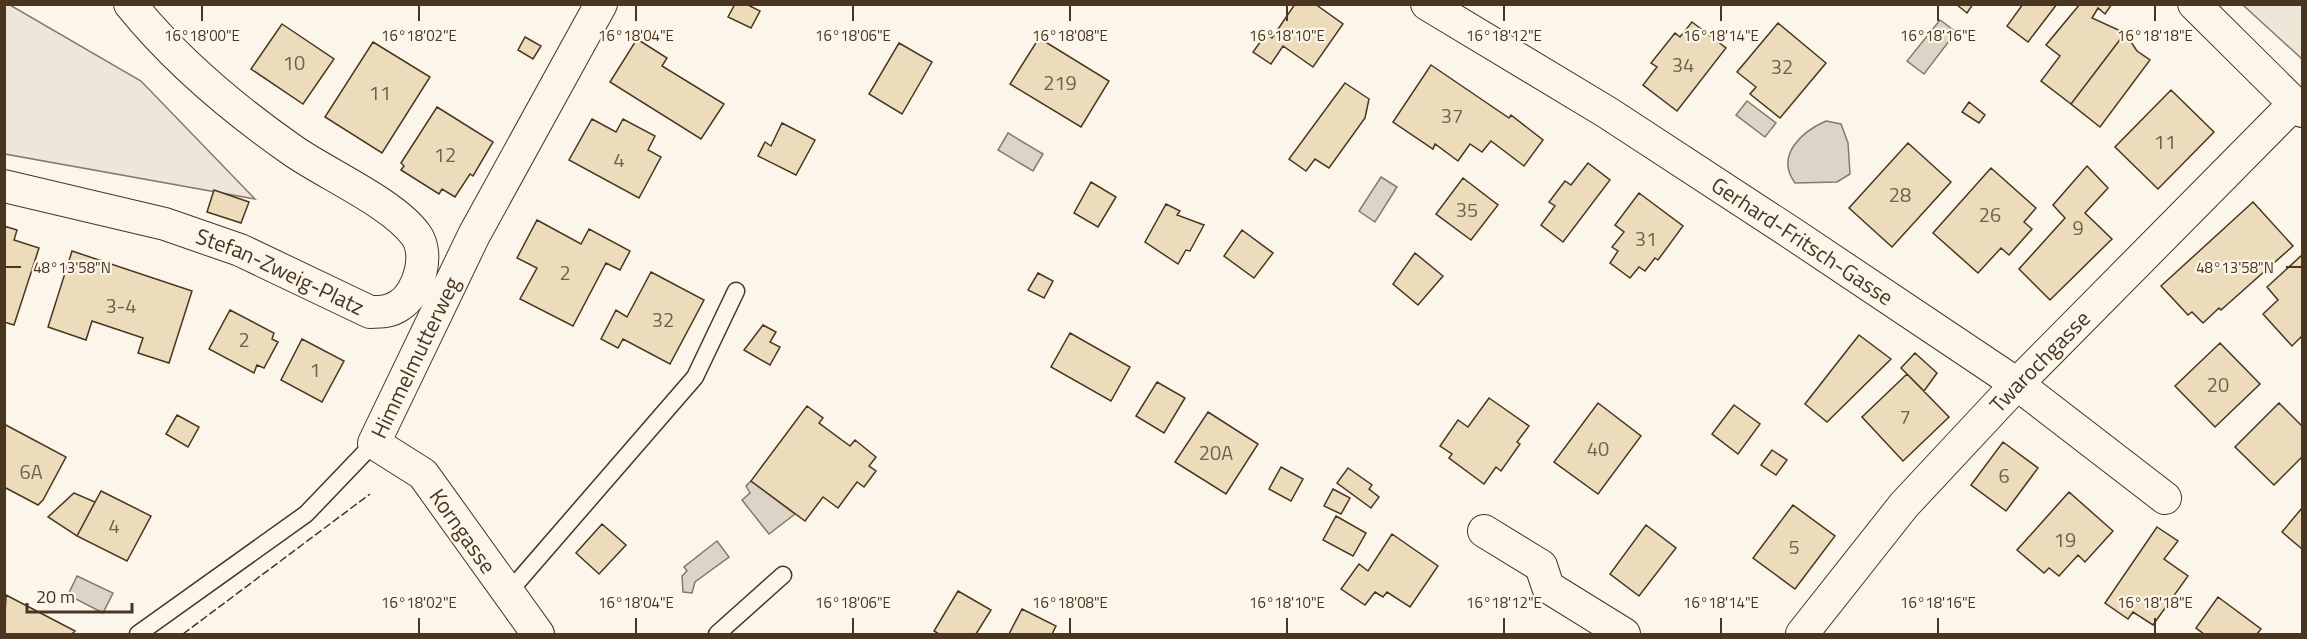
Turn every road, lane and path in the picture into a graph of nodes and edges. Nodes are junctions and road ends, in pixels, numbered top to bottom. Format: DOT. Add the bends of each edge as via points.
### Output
graph roads {
  1 [pos="130,4"];
  2 [pos="601,4"];
  3 [pos="1427,4"];
  4 [pos="2193,4"];
  5 [pos="2298,108"];
  6 [pos="4,186"];
  7 [pos="736,291"];
  8 [pos="2017,384"];
  9 [pos="374,443"];
  10 [pos="2165,498"];
  11 [pos="1484,531"];
  12 [pos="783,575"];
  13 [pos="507,594"];
  14 [pos="138,634"];
  15 [pos="538,634"];
  16 [pos="717,634"];
  17 [pos="1624,634"];
  18 [pos="1802,634"];
  1 -- 6 [label="street, Stefan-Zweig-Platz" via="207,86 412,230 422,250 412,294 402,305 387,312 370,312 240,250 165,224"];
  2 -- 9 [label="street, Himmelmutterweg" via="474,235"];
  3 -- 8 [label="street, Gerhard-Fritsch-Gasse" via="1608,113"];
  4 -- 5 [label="street"];
  5 -- 8 [label="street, Twarochgasse"];
  7 -- 13 [label="lane" via="695,377"];
  8 -- 10 [label="street, Gerhard-Fritsch-Gasse"];
  8 -- 18 [label="street, Twarochgasse" via="1904,505"];
  9 -- 13 [label="street, Korngasse" via="423,474"];
  9 -- 14 [label="lane, Himmelmutterweg" via="306,514"];
  11 -- 17 [label="street" via="1541,566 1548,587"];
  12 -- 16 [label="lane"];
  13 -- 15 [label="street, Korngasse"];
}
